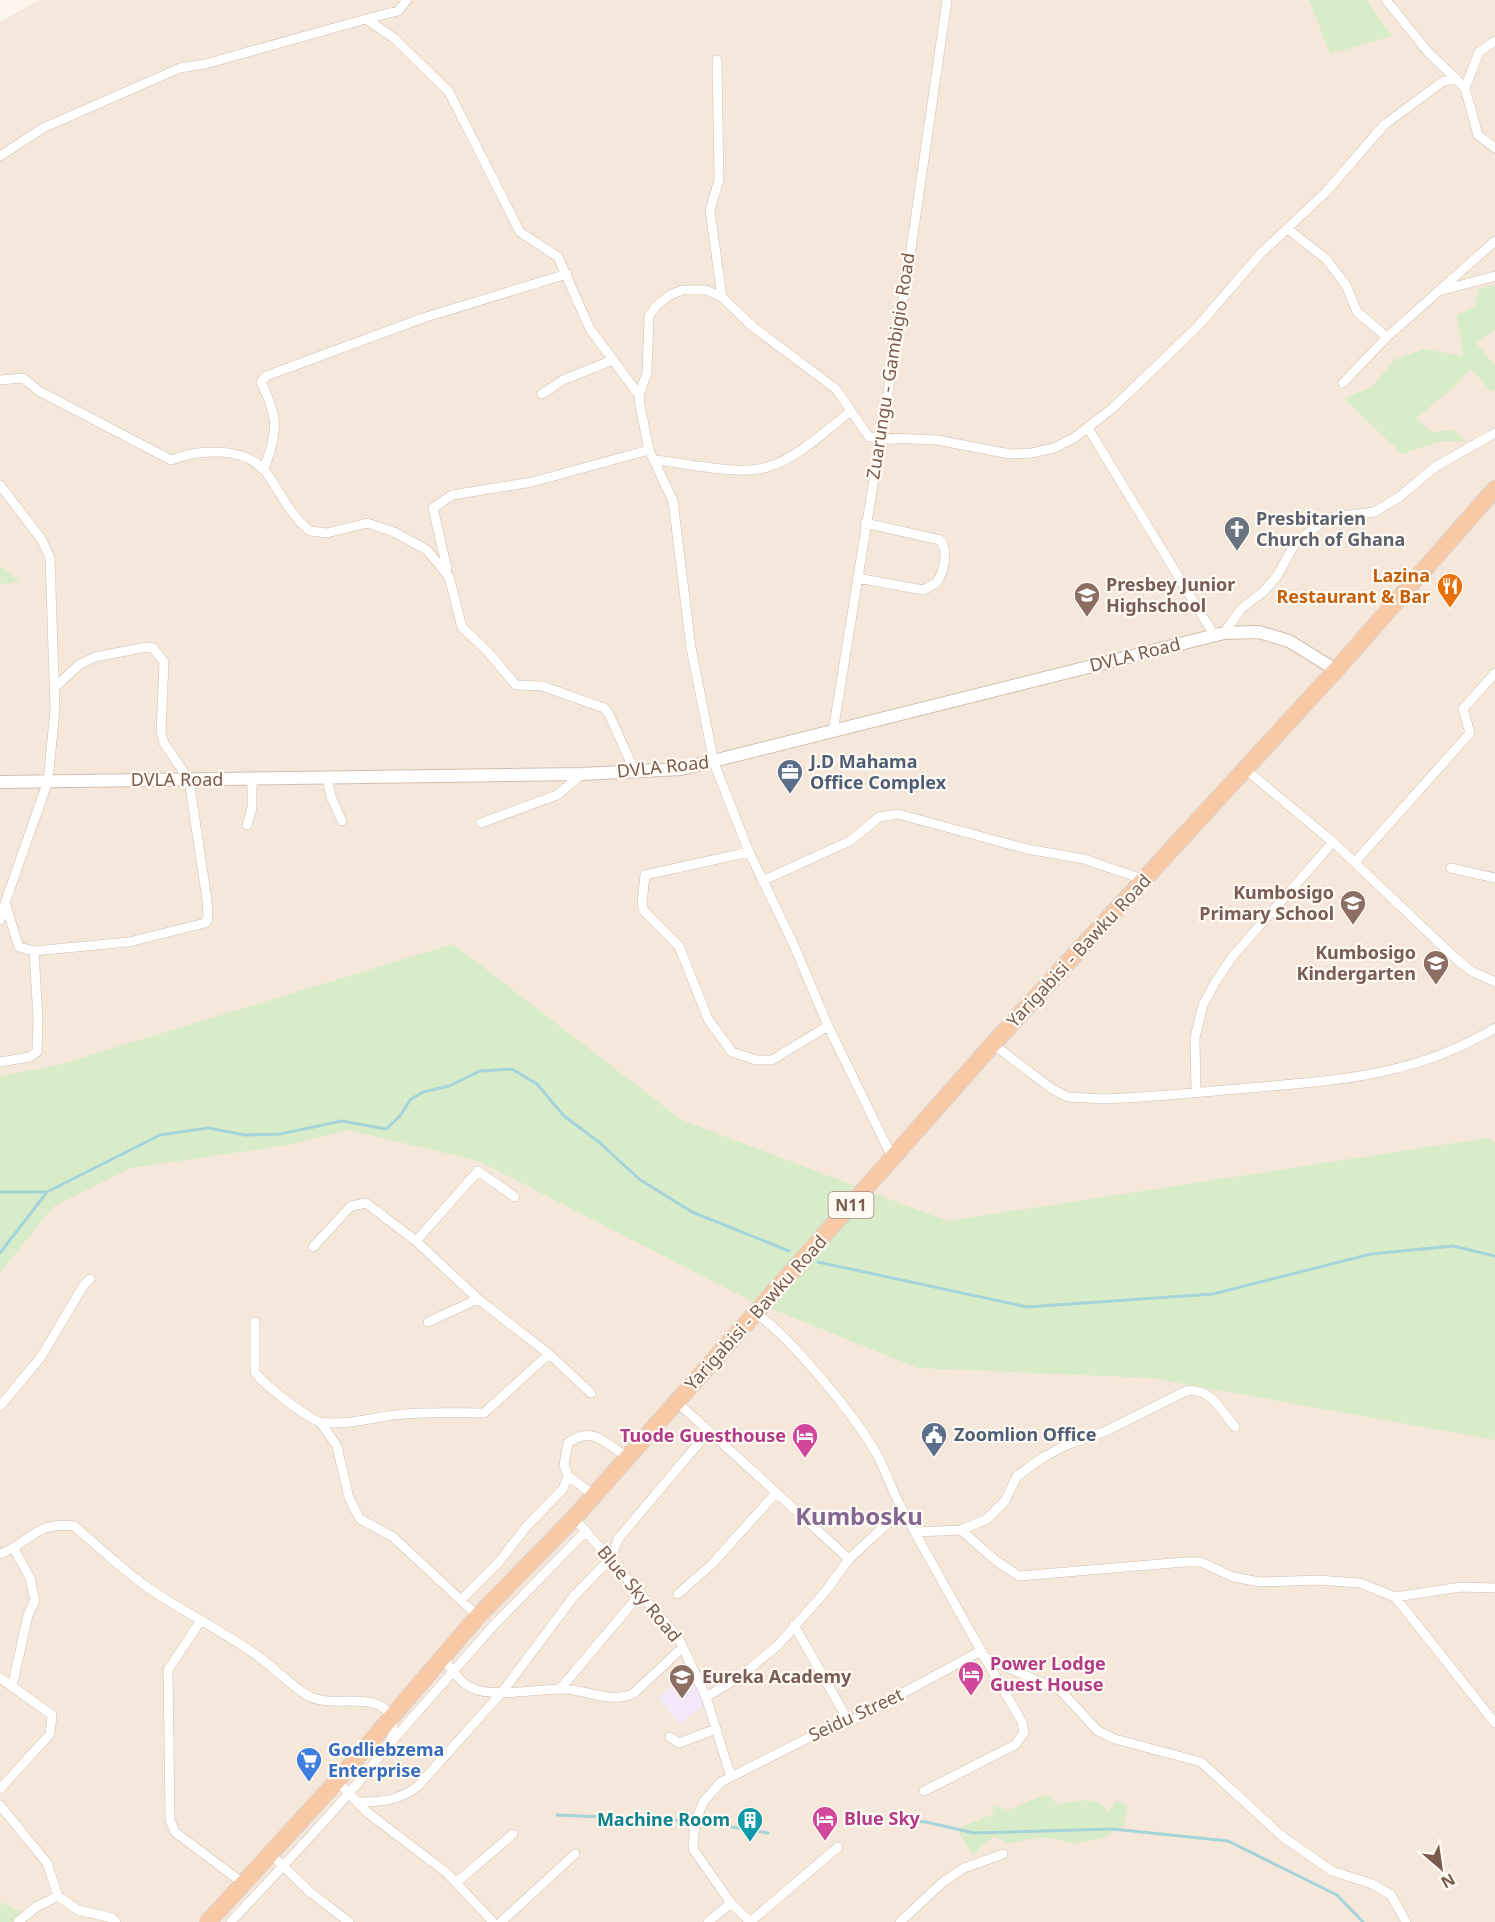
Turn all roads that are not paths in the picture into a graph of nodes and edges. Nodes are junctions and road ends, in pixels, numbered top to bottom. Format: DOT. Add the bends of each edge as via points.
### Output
graph roads {
  1 [pos="407,0"];
  2 [pos="946,0"];
  3 [pos="1386,0"];
  4 [pos="366,19"];
  5 [pos="1495,41"];
  6 [pos="717,60"];
  7 [pos="1456,78"];
  8 [pos="1465,88"];
  9 [pos="1495,148"];
  10 [pos="0,156"];
  11 [pos="1288,229"];
  12 [pos="1495,241"];
  13 [pos="1487,249"];
  14 [pos="1495,257"];
  15 [pos="567,274"];
  16 [pos="1495,276"];
  17 [pos="1437,291"];
  18 [pos="722,297"];
  19 [pos="1387,337"];
  20 [pos="613,360"];
  21 [pos="0,380"];
  22 [pos="1343,383"];
  23 [pos="542,394"];
  24 [pos="639,395"];
  25 [pos="850,412"];
  26 [pos="1088,428"];
  27 [pos="1495,433"];
  28 [pos="879,437"];
  29 [pos="649,450"];
  30 [pos="655,460"];
  31 [pos="264,470"];
  32 [pos="0,484"];
  33 [pos="1495,489"];
  34 [pos="865,523"];
  35 [pos="449,577"];
  36 [pos="857,578"];
  37 [pos="1219,634"];
  38 [pos="1336,670"];
  39 [pos="1495,673"];
  40 [pos="55,687"];
  41 [pos="833,732"];
  42 [pos="714,763"];
  43 [pos="1245,769"];
  44 [pos="635,772"];
  45 [pos="582,774"];
  46 [pos="327,778"];
  47 [pos="189,780"];
  48 [pos="252,780"];
  49 [pos="48,781"];
  50 [pos="0,783"];
  51 [pos="342,821"];
  52 [pos="481,823"];
  53 [pos="247,825"];
  54 [pos="1333,842"];
  55 [pos="749,852"];
  56 [pos="1355,862"];
  57 [pos="1451,868"];
  58 [pos="1495,878"];
  59 [pos="1145,880"];
  60 [pos="762,881"];
  61 [pos="5,903"];
  62 [pos="0,921"];
  63 [pos="34,951"];
  64 [pos="1495,982"];
  65 [pos="828,1026"];
  66 [pos="1495,1028"];
  67 [pos="993,1044"];
  68 [pos="0,1062"];
  69 [pos="1196,1092"];
  70 [pos="892,1157"];
  71 [pos="515,1197"];
  72 [pos="416,1241"];
  73 [pos="313,1247"];
  74 [pos="90,1279"];
  75 [pos="478,1299"];
  76 [pos="757,1314"];
  77 [pos="255,1322"];
  78 [pos="428,1322"];
  79 [pos="549,1354"];
  80 [pos="591,1393"];
  81 [pos="677,1402"];
  82 [pos="0,1407"];
  83 [pos="320,1422"];
  84 [pos="1234,1427"];
  85 [pos="709,1431"];
  86 [pos="627,1457"];
  87 [pos="568,1476"];
  88 [pos="775,1494"];
  89 [pos="594,1495"];
  90 [pos="902,1510"];
  91 [pos="574,1518"];
  92 [pos="962,1530"];
  93 [pos="586,1531"];
  94 [pos="916,1532"];
  95 [pos="14,1549"];
  96 [pos="0,1554"];
  97 [pos="611,1558"];
  98 [pos="849,1559"];
  99 [pos="1495,1588"];
  100 [pos="640,1594"];
  101 [pos="678,1594"];
  102 [pos="1395,1597"];
  103 [pos="461,1600"];
  104 [pos="478,1616"];
  105 [pos="201,1620"];
  106 [pos="794,1625"];
  107 [pos="683,1647"];
  108 [pos="983,1654"];
  109 [pos="443,1658"];
  110 [pos="455,1672"];
  111 [pos="0,1678"];
  112 [pos="12,1687"];
  113 [pos="561,1688"];
  114 [pos="503,1691"];
  115 [pos="706,1697"];
  116 [pos="390,1716"];
  117 [pos="849,1722"];
  118 [pos="1495,1723"];
  119 [pos="716,1730"];
  120 [pos="670,1737"];
  121 [pos="392,1741"];
  122 [pos="730,1777"];
  123 [pos="336,1781"];
  124 [pos="0,1789"];
  125 [pos="924,1791"];
  126 [pos="349,1794"];
  127 [pos="357,1802"];
  128 [pos="0,1805"];
  129 [pos="513,1834"];
  130 [pos="838,1847"];
  131 [pos="574,1854"];
  132 [pos="1003,1854"];
  133 [pos="277,1859"];
  134 [pos="456,1882"];
  135 [pos="244,1884"];
  136 [pos="58,1896"];
  137 [pos="731,1903"];
  138 [pos="18,1922"];
  139 [pos="116,1922"];
  140 [pos="208,1922"];
  141 [pos="231,1922"];
  142 [pos="349,1922"];
  143 [pos="493,1922"];
  144 [pos="501,1922"];
  145 [pos="708,1922"];
  146 [pos="750,1922"];
  147 [pos="900,1922"];
  148 [pos="1406,1922"];
  1 -- 4 [label="street" via="398,11"];
  2 -- 28 [label="street, Zuarungu - Gambigio Road" via="910,256"];
  3 -- 7 [label="street" via="1428,52"];
  4 -- 10 [label="street" via="180,68 43,128"];
  4 -- 15 [label="street" via="394,38 449,92 520,232 558,256"];
  5 -- 8 [label="street" via="1479,52"];
  6 -- 18 [label="street" via="719,180 710,210"];
  7 -- 8 [label="street"];
  7 -- 11 [label="street" via="1442,82 1384,125"];
  8 -- 9 [label="street" via="1479,135"];
  11 -- 19 [label="street" via="1326,259 1346,285 1357,312"];
  11 -- 26 [label="street" via="1261,253 1198,326"];
  12 -- 13 [label="street"];
  13 -- 14 [label="street"];
  13 -- 17 [label="street"];
  15 -- 20 [label="street" via="590,329"];
  15 -- 31 [label="street" via="423,318 266,376 261,382 275,413 276,432"];
  16 -- 17 [label="street"];
  17 -- 19 [label="street"];
  18 -- 24 [label="street" via="706,290 683,291 656,306 650,316 647,373"];
  18 -- 25 [label="street" via="753,327 831,385"];
  19 -- 22 [label="street"];
  20 -- 23 [label="street" via="563,380"];
  20 -- 24 [label="street"];
  21 -- 31 [label="street" via="23,378 39,391 171,460 183,455 227,453"];
  24 -- 29 [label="street"];
  25 -- 28 [label="street" via="865,434"];
  25 -- 30 [label="street" via="767,468 741,470"];
  26 -- 28 [label="street" via="1054,448 1032,453 1001,452 937,440"];
  26 -- 37 [label="street"];
  27 -- 37 [label="street" via="1435,467 1374,512 1324,521 1296,542 1277,576"];
  28 -- 34 [label="street, Zuarungu - Gambigio Road"];
  29 -- 30 [label="street"];
  29 -- 35 [label="street" via="532,482 444,498 433,508"];
  30 -- 42 [label="street" via="673,501 691,648"];
  31 -- 35 [label="street" via="310,531 327,533 367,523 418,544"];
  32 -- 40 [label="street" via="42,540 50,558"];
  33 -- 38 [label="highway, Yarigabisi - Bawku Road / N11"];
  34 -- 36 [label="street, Zuarungu - Gambigio Road"];
  34 -- 36 [label="street" via="940,540 945,550 943,567 936,583 923,590"];
  35 -- 44 [label="street" via="462,627 469,637 488,652 516,686 542,686 604,708"];
  36 -- 41 [label="street, Zuarungu - Gambigio Road"];
  37 -- 38 [label="street, DVLA Road" via="1259,632 1288,641"];
  37 -- 41 [label="street, DVLA Road"];
  38 -- 43 [label="highway, Yarigabisi - Bawku Road / N11"];
  39 -- 56 [label="street" via="1463,709 1470,733"];
  40 -- 47 [label="street" via="80,664 95,657 153,648 165,669 161,733"];
  40 -- 49 [label="street"];
  41 -- 42 [label="street, DVLA Road"];
  42 -- 44 [label="street, DVLA Road"];
  42 -- 55 [label="street"];
  43 -- 54 [label="street"];
  43 -- 59 [label="highway, Yarigabisi - Bawku Road / N11"];
  44 -- 45 [label="street, DVLA Road"];
  45 -- 46 [label="street, DVLA Road"];
  45 -- 52 [label="street" via="557,795"];
  46 -- 48 [label="street, DVLA Road"];
  46 -- 51 [label="street"];
  47 -- 48 [label="street, DVLA Road"];
  47 -- 49 [label="street, DVLA Road"];
  47 -- 63 [label="street" via="208,919 129,942"];
  48 -- 53 [label="street" via="252,808"];
  49 -- 50 [label="street, DVLA Road"];
  49 -- 61 [label="street"];
  54 -- 56 [label="street"];
  54 -- 69 [label="street" via="1233,956 1216,981 1203,1005 1195,1038"];
  55 -- 60 [label="street"];
  55 -- 65 [label="street" via="645,875 644,911 684,954 708,1019 732,1052 756,1060 772,1060"];
  56 -- 64 [label="street" via="1454,957 1471,971"];
  57 -- 58 [label="street"];
  59 -- 60 [label="street" via="1084,859 1027,849 898,814 879,817 850,841"];
  59 -- 67 [label="highway, Yarigabisi - Bawku Road / N11"];
  60 -- 65 [label="street"];
  61 -- 62 [label="street"];
  61 -- 63 [label="street" via="19,947"];
  63 -- 68 [label="street" via="37,1052"];
  65 -- 70 [label="street"];
  66 -- 69 [label="street" via="1425,1061 1365,1077"];
  67 -- 69 [label="street" via="1068,1097 1113,1099"];
  67 -- 70 [label="highway, Yarigabisi - Bawku Road / N11"];
  70 -- 76 [label="highway, Yarigabisi - Bawku Road / N11"];
  71 -- 72 [label="street" via="478,1171"];
  72 -- 73 [label="street" via="366,1203 358,1203"];
  72 -- 75 [label="street"];
  74 -- 82 [label="street" via="41,1357"];
  75 -- 78 [label="street"];
  75 -- 79 [label="street"];
  76 -- 81 [label="highway, Yarigabisi - Bawku Road / N11"];
  76 -- 90 [label="street" via="793,1347 846,1412 877,1456"];
  77 -- 83 [label="street" via="255,1372 259,1379 301,1413"];
  79 -- 80 [label="street"];
  79 -- 83 [label="street" via="484,1413 407,1414"];
  81 -- 85 [label="street"];
  81 -- 86 [label="highway, Yarigabisi - Bawku Road / N11"];
  83 -- 103 [label="street" via="337,1446 349,1498 360,1519 393,1537"];
  84 -- 92 [label="street" via="1211,1397 1199,1390 1186,1391 1042,1458 1017,1476 1005,1501 987,1519"];
  85 -- 88 [label="street"];
  85 -- 97 [label="street" via="618,1539"];
  86 -- 87 [label="street" via="592,1434 579,1435 568,1443 565,1453"];
  86 -- 89 [label="highway, Yarigabisi - Bawku Road / N11"];
  87 -- 89 [label="street"];
  87 -- 103 [label="street" via="563,1489 526,1527 500,1562"];
  88 -- 98 [label="street"];
  88 -- 101 [label="street" via="712,1564"];
  89 -- 91 [label="highway, Yarigabisi - Bawku Road / N11"];
  90 -- 94 [label="street"];
  90 -- 98 [label="street"];
  91 -- 93 [label="street, Blue Sky Road"];
  91 -- 104 [label="highway, Yarigabisi - Bawku Road / N11"];
  92 -- 94 [label="street"];
  92 -- 102 [label="street" via="1019,1576 1201,1562 1233,1577 1260,1582 1360,1583"];
  93 -- 97 [label="street, Blue Sky Road"];
  93 -- 110 [label="street" via="493,1626"];
  94 -- 108 [label="street"];
  95 -- 96 [label="street"];
  95 -- 105 [label="street" via="43,1527 74,1526 147,1586"];
  95 -- 112 [label="street" via="30,1578 35,1600 28,1614"];
  97 -- 100 [label="street, Blue Sky Road"];
  97 -- 114 [label="street" via="581,1588"];
  98 -- 106 [label="street"];
  99 -- 102 [label="street" via="1461,1587"];
  100 -- 107 [label="street, Blue Sky Road" via="671,1627"];
  100 -- 113 [label="street"];
  102 -- 118 [label="street"];
  103 -- 104 [label="street"];
  104 -- 109 [label="highway, Yarigabisi - Bawku Road / N11"];
  105 -- 116 [label="street" via="258,1657 310,1698 372,1701"];
  105 -- 135 [label="street" via="168,1670 170,1820 175,1832"];
  106 -- 115 [label="street" via="778,1646 741,1676"];
  106 -- 117 [label="street"];
  107 -- 113 [label="street" via="630,1695 600,1696"];
  107 -- 115 [label="street, Blue Sky Road"];
  108 -- 117 [label="street, Seidu Street"];
  108 -- 125 [label="street" via="1024,1732 1015,1745"];
  108 -- 148 [label="street" via="1061,1691 1098,1731 1201,1762 1283,1837 1332,1870 1390,1895"];
  109 -- 110 [label="street"];
  109 -- 116 [label="highway, Yarigabisi - Bawku Road / N11"];
  110 -- 114 [label="street" via="471,1688"];
  110 -- 121 [label="street"];
  111 -- 112 [label="street"];
  112 -- 124 [label="street" via="52,1715 52,1725 50,1734"];
  113 -- 114 [label="street"];
  114 -- 127 [label="street" via="418,1786 403,1797 386,1802"];
  115 -- 119 [label="street, Blue Sky Road"];
  116 -- 121 [label="street"];
  116 -- 123 [label="highway, Yarigabisi - Bawku Road / N11"];
  117 -- 122 [label="street, Seidu Street"];
  119 -- 120 [label="street" via="687,1742 679,1743"];
  119 -- 122 [label="street, Blue Sky Road"];
  121 -- 126 [label="street"];
  122 -- 137 [label="street, Seidu Street" via="704,1801 692,1839 698,1857"];
  123 -- 126 [label="street"];
  123 -- 133 [label="highway, Yarigabisi - Bawku Road / N11"];
  126 -- 127 [label="street"];
  126 -- 133 [label="street"];
  127 -- 134 [label="street"];
  128 -- 136 [label="street" via="47,1863"];
  129 -- 134 [label="street"];
  130 -- 146 [label="street"];
  131 -- 144 [label="street"];
  132 -- 147 [label="street" via="964,1868"];
  133 -- 135 [label="highway, Yarigabisi - Bawku Road / N11"];
  133 -- 141 [label="street"];
  133 -- 142 [label="street" via="310,1892"];
  134 -- 143 [label="street"];
  135 -- 140 [label="highway, Yarigabisi - Bawku Road / N11"];
  136 -- 138 [label="street"];
  136 -- 139 [label="street" via="78,1910"];
  137 -- 145 [label="street"];
  137 -- 146 [label="street, Seidu Street"];
}
